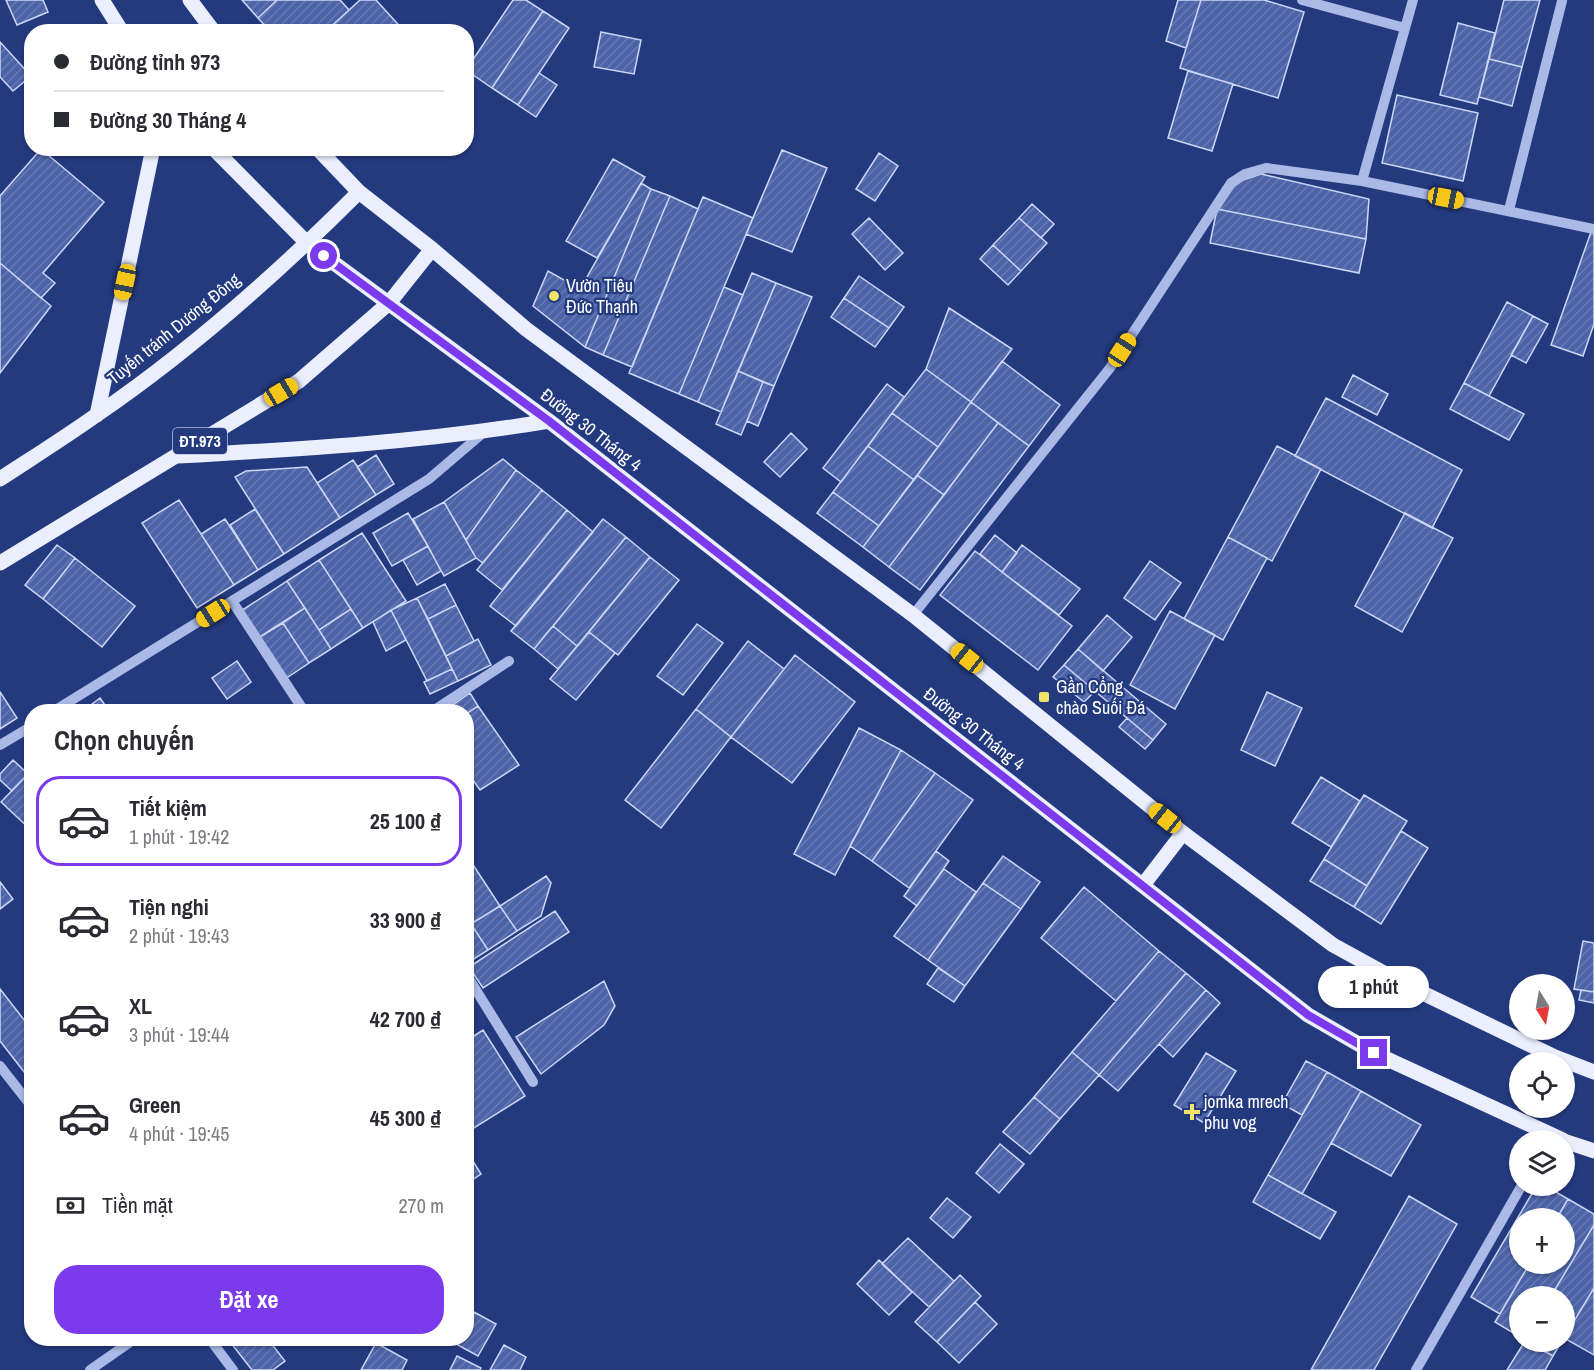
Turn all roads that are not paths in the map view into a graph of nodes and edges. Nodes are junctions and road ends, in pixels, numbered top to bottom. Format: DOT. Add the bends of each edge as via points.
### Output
graph roads {
  1 [pos="102,0"];
  2 [pos="190,0"];
  3 [pos="1302,0"];
  4 [pos="1413,0"];
  5 [pos="1562,1"];
  6 [pos="117,24"];
  7 [pos="208,24"];
  8 [pos="1405,28"];
  9 [pos="151,156"];
  10 [pos="221,156"];
  11 [pos="325,156"];
  12 [pos="1362,182"];
  13 [pos="359,192"];
  14 [pos="1509,210"];
  15 [pos="1594,228"];
  16 [pos="308,244"];
  17 [pos="432,249"];
  18 [pos="389,303"];
  19 [pos="97,415"];
  20 [pos="549,421"];
  21 [pos="484,432"];
  22 [pos="175,456"];
  23 [pos="0,478"];
  24 [pos="0,563"];
  25 [pos="232,601"];
  26 [pos="914,615"];
  27 [pos="509,661"];
  28 [pos="65,704"];
  29 [pos="299,704"];
  30 [pos="444,704"];
  31 [pos="24,731"];
  32 [pos="0,745"];
  33 [pos="1183,833"];
  34 [pos="1143,885"];
  35 [pos="474,987"];
  36 [pos="0,1066"];
  37 [pos="1594,1072"];
  38 [pos="533,1082"];
  39 [pos="24,1097"];
  40 [pos="1537,1130"];
  41 [pos="1575,1145"];
  42 [pos="1594,1151"];
  43 [pos="1516,1196"];
  44 [pos="124,1346"];
  45 [pos="215,1346"];
  46 [pos="90,1370"];
  47 [pos="233,1370"];
  48 [pos="1416,1370"];
  1 -- 6 [label="main road"];
  2 -- 7 [label="main road"];
  3 -- 8 [label="street"];
  4 -- 8 [label="street"];
  5 -- 14 [label="street"];
  8 -- 12 [label="street"];
  9 -- 19 [label="main road"];
  10 -- 16 [label="main road, Đường 30 Tháng 4"];
  11 -- 13 [label="main road"];
  12 -- 14 [label="street"];
  12 -- 26 [label="street" via="1266,168 1231,183 1110,368"];
  13 -- 16 [label="main road, Tuyến tránh Dương Đông"];
  13 -- 17 [label="main road"];
  14 -- 15 [label="street"];
  16 -- 18 [label="main road, Đường 30 Tháng 4"];
  16 -- 19 [label="main road, Tuyến tránh Dương Đông" via="201,336"];
  17 -- 18 [label="main road, ĐT.973"];
  17 -- 26 [label="main road" via="526,329"];
  18 -- 20 [label="main road, Đường 30 Tháng 4"];
  18 -- 22 [label="main road, ĐT.973" via="299,381"];
  19 -- 23 [label="main road, Tuyến tránh Dương Đông"];
  20 -- 21 [label="main road, ĐT.973"];
  20 -- 34 [label="main road, Đường 30 Tháng 4"];
  21 -- 22 [label="main road, ĐT.973" via="331,447"];
  21 -- 25 [label="street" via="429,479"];
  22 -- 24 [label="main road, ĐT.973"];
  25 -- 28 [label="street"];
  25 -- 29 [label="street"];
  26 -- 33 [label="main road"];
  27 -- 30 [label="street"];
  31 -- 32 [label="street"];
  33 -- 34 [label="main road"];
  33 -- 37 [label="main road" via="1333,945 1404,984"];
  34 -- 40 [label="main road, Đường 30 Tháng 4" via="1308,1015 1374,1053"];
  35 -- 38 [label="street"];
  36 -- 39 [label="street"];
  41 -- 42 [label="main road, Đường 30 Tháng 4"];
  43 -- 48 [label="street"];
  44 -- 46 [label="street"];
  45 -- 47 [label="street"];
}
